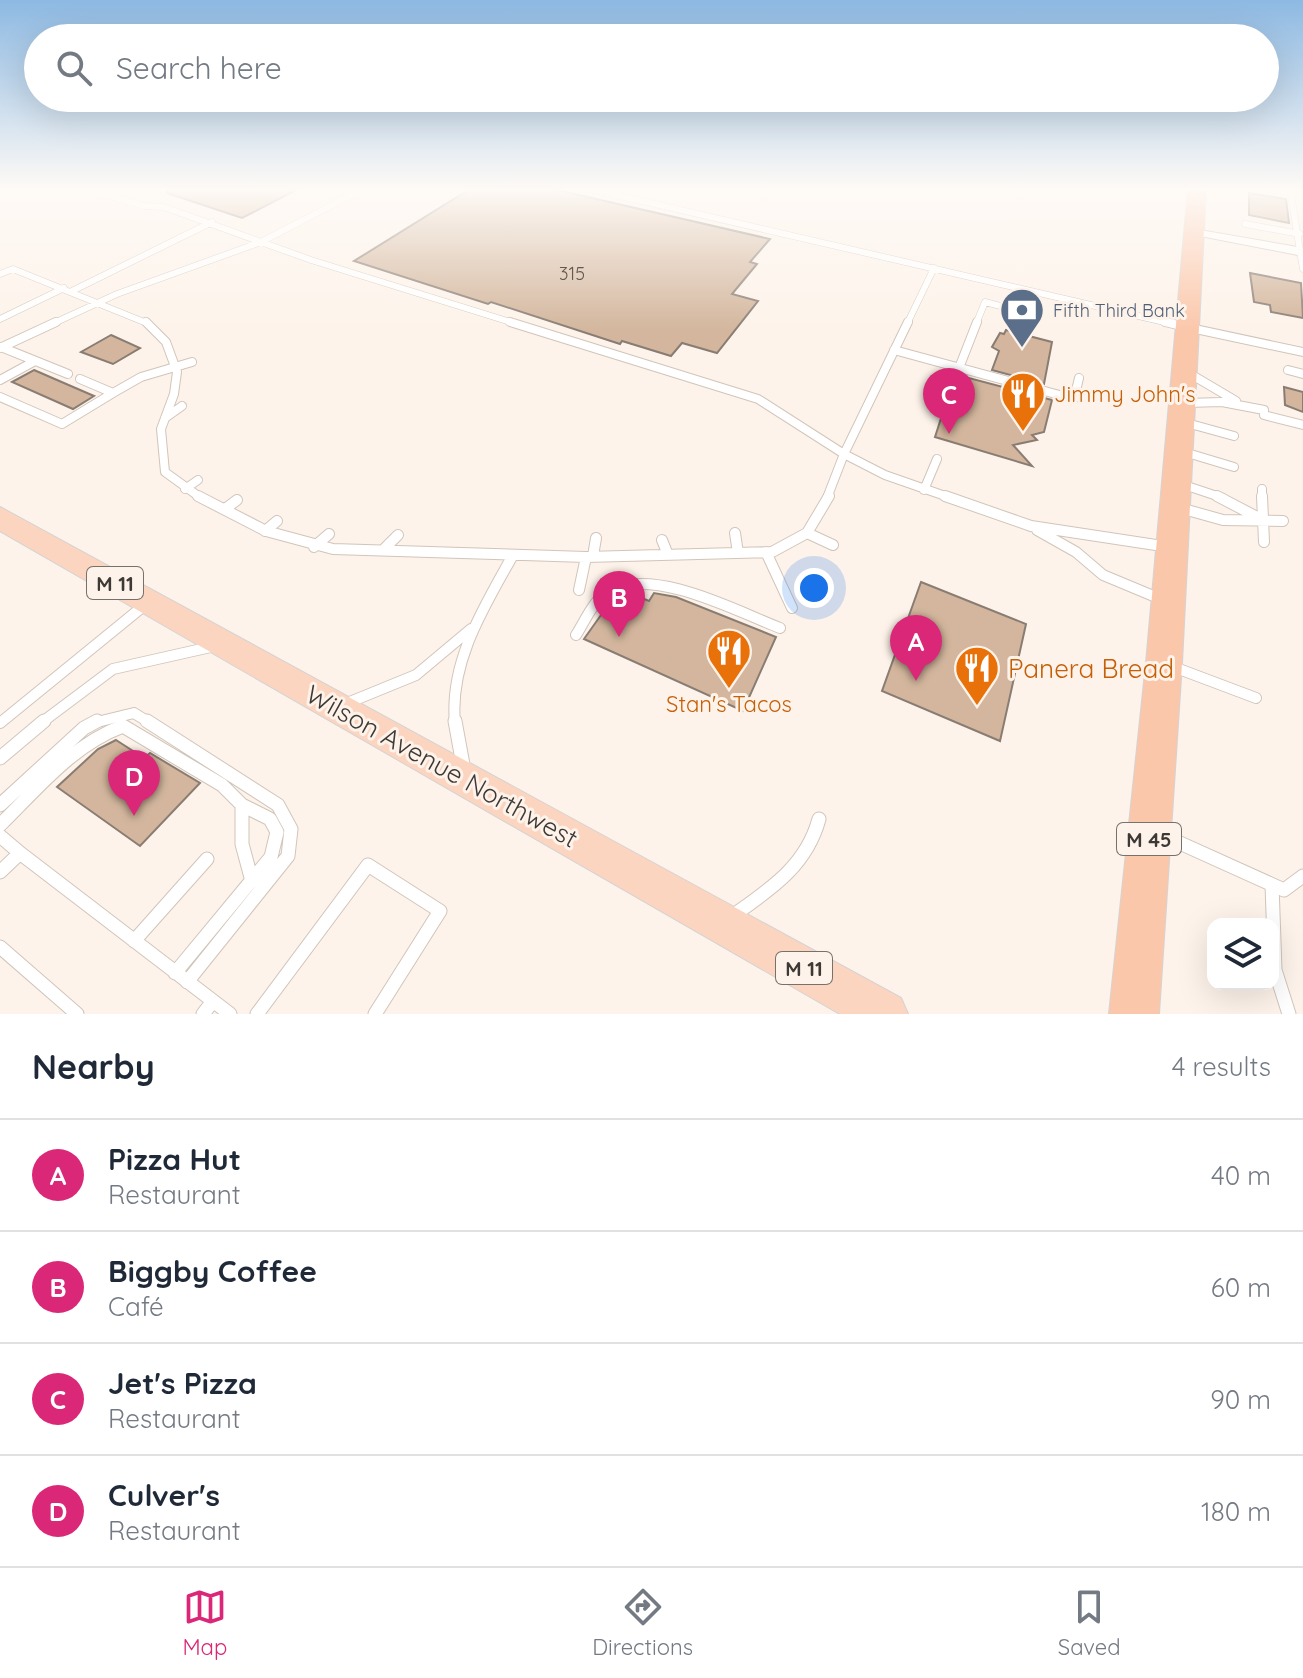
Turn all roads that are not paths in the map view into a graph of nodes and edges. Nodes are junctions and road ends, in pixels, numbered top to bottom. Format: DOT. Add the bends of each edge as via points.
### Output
graph roads {
  1 [pos="181,236"];
  2 [pos="243,236"];
  3 [pos="272,236"];
  4 [pos="779,236"];
  5 [pos="797,236"];
  6 [pos="1194,236"];
  7 [pos="1217,236"];
  8 [pos="775,240"];
  9 [pos="819,241"];
  10 [pos="261,242"];
  11 [pos="813,250"];
  12 [pos="860,251"];
  13 [pos="1300,252"];
  14 [pos="896,259"];
  15 [pos="854,260"];
  16 [pos="0,264"];
  17 [pos="934,268"];
  18 [pos="13,269"];
  19 [pos="890,269"];
  20 [pos="1303,269"];
  21 [pos="0,274"];
  22 [pos="1008,285"];
  23 [pos="68,289"];
  24 [pos="98,301"];
  25 [pos="1001,306"];
  26 [pos="1031,314"];
  27 [pos="0,319"];
  28 [pos="1186,327"];
  29 [pos="180,338"];
  30 [pos="169,345"];
  31 [pos="1,348"];
  32 [pos="894,350"];
  33 [pos="1303,352"];
  34 [pos="35,361"];
  35 [pos="192,362"];
  36 [pos="176,367"];
  37 [pos="959,368"];
  38 [pos="1183,370"];
  39 [pos="1288,370"];
  40 [pos="68,374"];
  41 [pos="1303,374"];
  42 [pos="1079,378"];
  43 [pos="80,379"];
  44 [pos="0,380"];
  45 [pos="113,393"];
  46 [pos="0,397"];
  47 [pos="1263,399"];
  48 [pos="1239,403"];
  49 [pos="182,406"];
  50 [pos="1264,412"];
  51 [pos="164,418"];
  52 [pos="1303,425"];
  53 [pos="1180,426"];
  54 [pos="1265,427"];
  55 [pos="1234,436"];
  56 [pos="173,452"];
  57 [pos="844,454"];
  58 [pos="163,459"];
  59 [pos="937,459"];
  60 [pos="1234,467"];
  61 [pos="198,480"];
  62 [pos="185,489"];
  63 [pos="1262,489"];
  64 [pos="924,490"];
  65 [pos="1176,494"];
  66 [pos="237,500"];
  67 [pos="225,509"];
  68 [pos="0,518"];
  69 [pos="1262,519"];
  70 [pos="277,521"];
  71 [pos="1283,521"];
  72 [pos="1031,526"];
  73 [pos="265,531"];
  74 [pos="735,533"];
  75 [pos="807,533"];
  76 [pos="329,534"];
  77 [pos="398,535"];
  78 [pos="596,538"];
  79 [pos="662,540"];
  80 [pos="1264,542"];
  81 [pos="833,545"];
  82 [pos="314,547"];
  83 [pos="1172,548"];
  84 [pos="383,550"];
  85 [pos="766,552"];
  86 [pos="738,553"];
  87 [pos="513,555"];
  88 [pos="668,555"];
  89 [pos="590,556"];
  90 [pos="579,590"];
  91 [pos="148,602"];
  92 [pos="1166,602"];
  93 [pos="792,608"];
  94 [pos="474,626"];
  95 [pos="780,628"];
  96 [pos="576,635"];
  97 [pos="222,644"];
  98 [pos="1164,663"];
  99 [pos="1256,698"];
  100 [pos="336,707"];
  101 [pos="0,723"];
  102 [pos="0,758"];
  103 [pos="465,777"];
  104 [pos="0,805"];
  105 [pos="242,805"];
  106 [pos="819,819"];
  107 [pos="0,825"];
  108 [pos="1150,830"];
  109 [pos="0,836"];
  110 [pos="20,853"];
  111 [pos="207,859"];
  112 [pos="0,872"];
  113 [pos="1303,876"];
  114 [pos="252,881"];
  115 [pos="1272,885"];
  116 [pos="723,922"];
  117 [pos="134,941"];
  118 [pos="0,947"];
  119 [pos="181,978"];
  120 [pos="208,1008"];
  121 [pos="77,1014"];
  122 [pos="230,1014"];
  123 [pos="257,1014"];
  124 [pos="375,1014"];
  125 [pos="885,1014"];
  126 [pos="1134,1014"];
  127 [pos="1289,1014"];
  1 -- 23 [label="lane"];
  2 -- 10 [label="lane"];
  3 -- 10 [label="lane"];
  4 -- 8 [label="lane"];
  5 -- 9 [label="lane"];
  6 -- 28 [label="highway, M 45"];
  7 -- 13 [label="street"];
  9 -- 11 [label="lane"];
  9 -- 12 [label="lane"];
  10 -- 24 [label="lane"];
  10 -- 57 [label="lane" via="758,399"];
  12 -- 14 [label="lane"];
  12 -- 15 [label="lane"];
  13 -- 20 [label="lane"];
  14 -- 17 [label="lane"];
  14 -- 19 [label="lane"];
  16 -- 18 [label="lane"];
  17 -- 22 [label="lane"];
  17 -- 32 [label="lane"];
  18 -- 21 [label="lane"];
  18 -- 23 [label="lane"];
  22 -- 25 [label="lane"];
  22 -- 28 [label="lane"];
  23 -- 24 [label="lane"];
  23 -- 27 [label="lane"];
  24 -- 30 [label="lane" via="156,323"];
  24 -- 31 [label="lane"];
  25 -- 26 [label="lane"];
  25 -- 37 [label="lane" via="985,302"];
  28 -- 33 [label="street"];
  28 -- 38 [label="highway, M 45"];
  29 -- 30 [label="lane"];
  30 -- 36 [label="lane"];
  31 -- 34 [label="lane"];
  32 -- 37 [label="lane"];
  32 -- 57 [label="lane"];
  34 -- 40 [label="lane"];
  34 -- 44 [label="lane"];
  35 -- 36 [label="lane"];
  36 -- 45 [label="lane" via="141,377"];
  36 -- 51 [label="lane" via="175,390"];
  37 -- 42 [label="lane" via="1076,402"];
  38 -- 48 [label="lane"];
  38 -- 53 [label="highway, M 45"];
  39 -- 41 [label="lane"];
  43 -- 45 [label="lane"];
  45 -- 46 [label="lane" via="62,424"];
  47 -- 50 [label="lane"];
  48 -- 50 [label="lane"];
  48 -- 53 [label="lane" via="1202,401"];
  49 -- 51 [label="lane"];
  50 -- 52 [label="lane"];
  50 -- 54 [label="lane"];
  51 -- 58 [label="lane"];
  53 -- 55 [label="lane"];
  53 -- 60 [label="lane"];
  53 -- 65 [label="highway, M 45"];
  56 -- 58 [label="lane"];
  57 -- 64 [label="lane"];
  57 -- 75 [label="lane" via="831,492"];
  58 -- 62 [label="lane" via="165,472"];
  59 -- 64 [label="lane"];
  61 -- 62 [label="lane"];
  62 -- 67 [label="lane"];
  63 -- 69 [label="lane"];
  64 -- 72 [label="lane"];
  65 -- 69 [label="lane" via="1223,498"];
  65 -- 69 [label="lane" via="1223,520"];
  65 -- 83 [label="highway, M 45"];
  66 -- 67 [label="lane"];
  67 -- 73 [label="lane"];
  68 -- 91 [label="main road, Wilson Avenue Northwest / M 11"];
  69 -- 71 [label="lane"];
  69 -- 80 [label="lane"];
  70 -- 73 [label="lane"];
  72 -- 83 [label="lane"];
  72 -- 92 [label="lane" via="1103,575"];
  73 -- 82 [label="lane"];
  74 -- 86 [label="lane"];
  75 -- 81 [label="lane"];
  75 -- 85 [label="lane"];
  76 -- 82 [label="lane"];
  77 -- 84 [label="lane"];
  78 -- 89 [label="lane"];
  79 -- 88 [label="lane"];
  82 -- 84 [label="lane"];
  83 -- 92 [label="highway, M 45"];
  84 -- 87 [label="lane"];
  85 -- 86 [label="lane"];
  85 -- 93 [label="lane"];
  86 -- 88 [label="lane"];
  87 -- 89 [label="lane"];
  87 -- 94 [label="lane"];
  88 -- 89 [label="lane"];
  89 -- 90 [label="lane"];
  91 -- 97 [label="main road, Wilson Avenue Northwest / M 11"];
  91 -- 101 [label="lane"];
  92 -- 98 [label="highway, M 45"];
  94 -- 100 [label="lane" via="416,675"];
  94 -- 103 [label="lane" via="454,707"];
  95 -- 96 [label="lane" via="665,586 628,582 606,592"];
  97 -- 100 [label="main road, Wilson Avenue Northwest / M 11"];
  97 -- 102 [label="lane" via="113,669"];
  98 -- 99 [label="lane"];
  98 -- 108 [label="highway, M 45"];
  100 -- 103 [label="main road, Wilson Avenue Northwest / M 11"];
  103 -- 116 [label="main road, Wilson Avenue Northwest / M 11"];
  104 -- 119 [label="lane" via="84,728 134,713 278,805 295,839 288,856"];
  105 -- 107 [label="lane" via="222,785 123,726 84,746"];
  105 -- 114 [label="lane" via="243,859"];
  105 -- 114 [label="lane" via="270,819 277,832 271,857"];
  106 -- 116 [label="lane" via="812,848 798,867"];
  108 -- 115 [label="lane"];
  108 -- 126 [label="highway, M 45"];
  109 -- 110 [label="lane"];
  110 -- 112 [label="lane"];
  110 -- 117 [label="lane"];
  111 -- 117 [label="lane"];
  113 -- 115 [label="lane" via="1284,890"];
  114 -- 119 [label="lane"];
  115 -- 127 [label="lane" via="1275,970"];
  116 -- 125 [label="main road, Wilson Avenue Northwest / M 11"];
  117 -- 119 [label="lane"];
  118 -- 121 [label="lane"];
  119 -- 120 [label="lane"];
  120 -- 122 [label="lane"];
  123 -- 124 [label="lane" via="368,865 440,911"];
}
